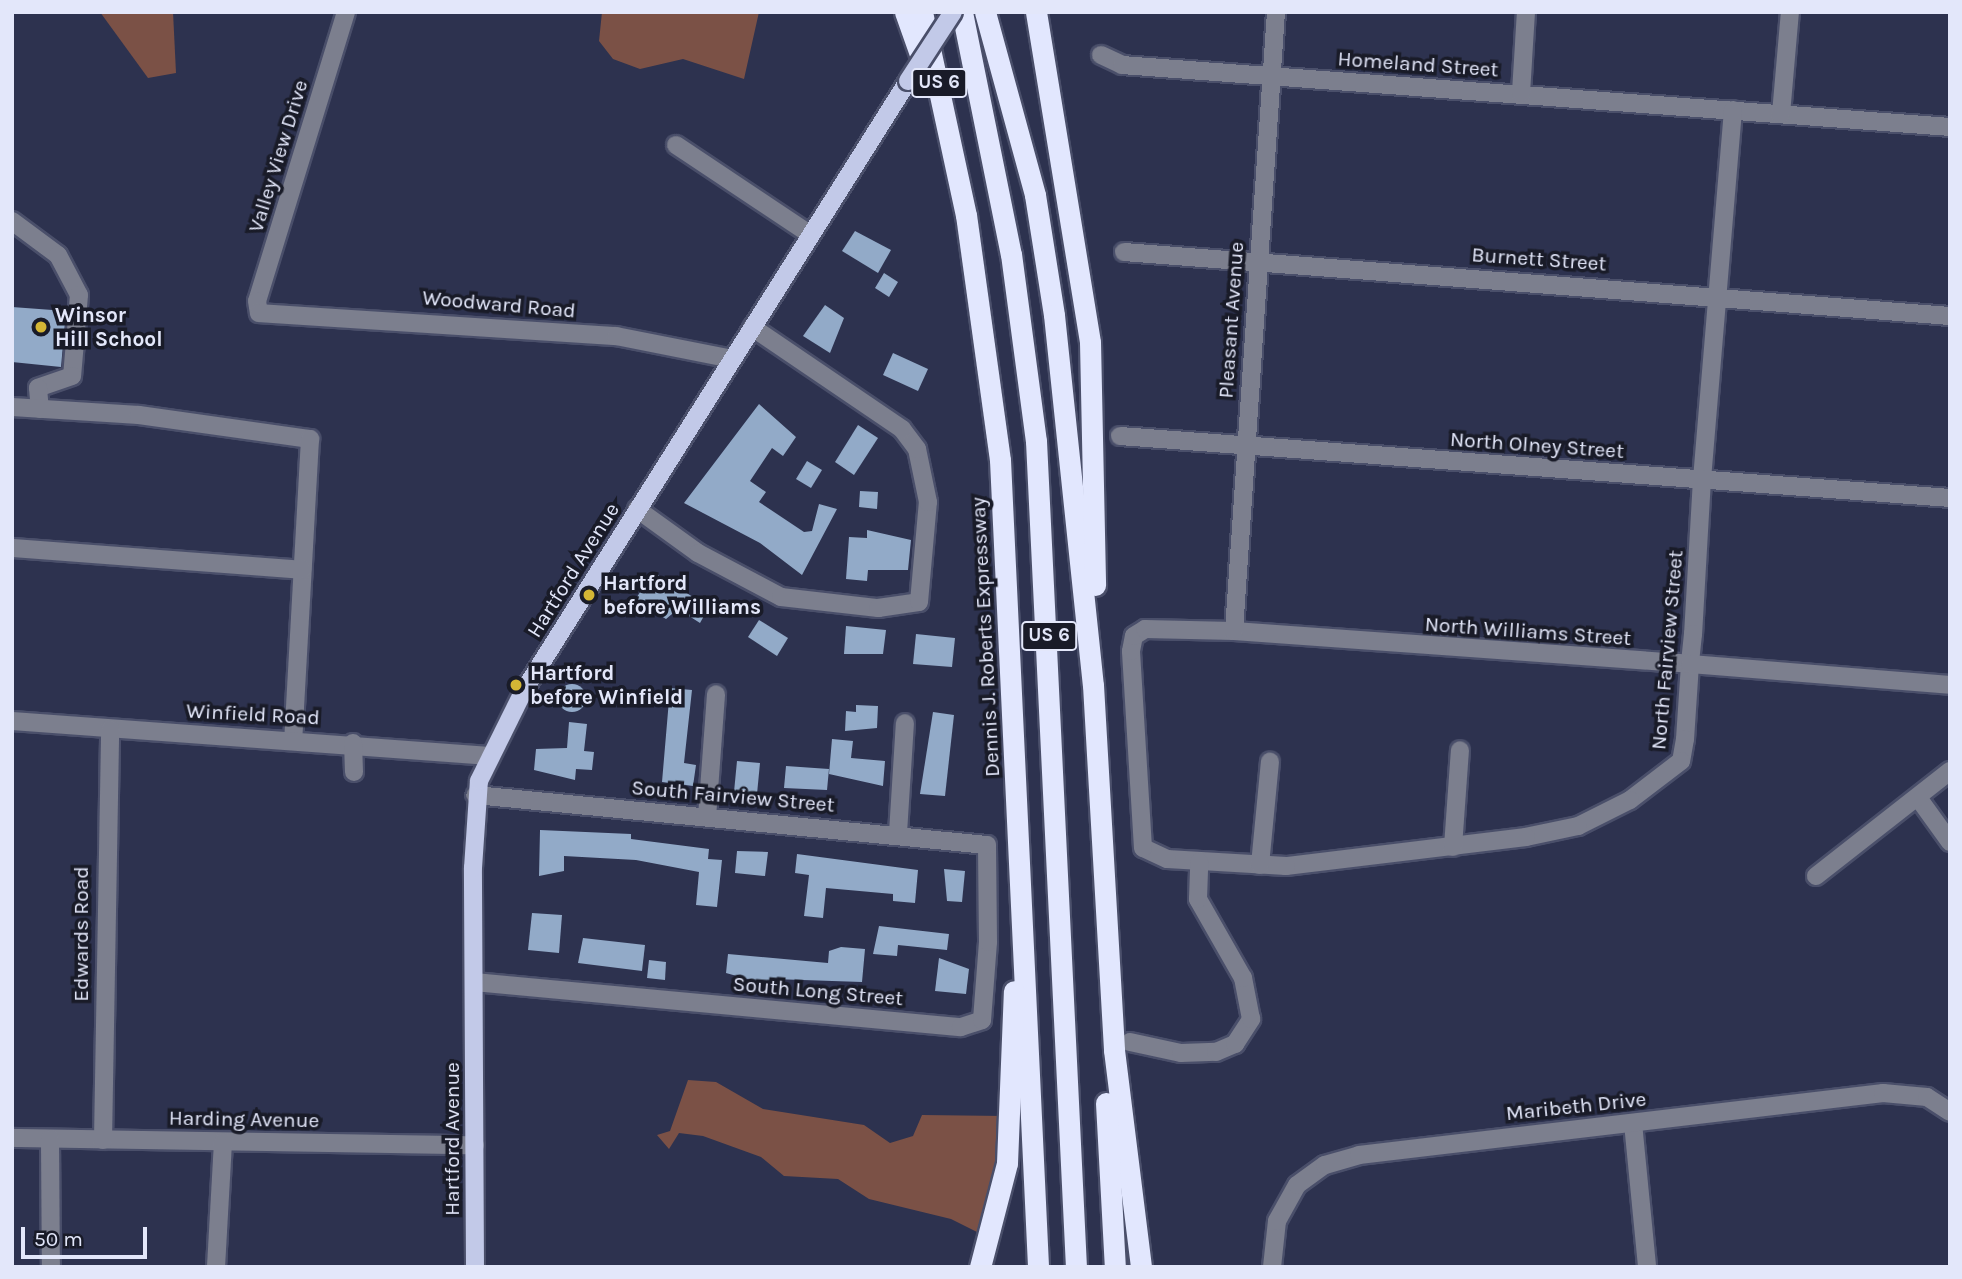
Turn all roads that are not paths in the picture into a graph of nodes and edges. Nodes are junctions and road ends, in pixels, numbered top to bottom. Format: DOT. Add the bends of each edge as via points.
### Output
graph roads {
  1 [pos="346,12"];
  2 [pos="905,12"];
  3 [pos="922,12"];
  4 [pos="953,12"];
  5 [pos="962,12"];
  6 [pos="985,12"];
  7 [pos="1036,12"];
  8 [pos="1276,12"];
  9 [pos="1526,12"];
  10 [pos="1790,12"];
  11 [pos="1101,55"];
  12 [pos="1272,76"];
  13 [pos="1521,93"];
  14 [pos="1733,110"];
  15 [pos="1781,114"];
  16 [pos="1950,127"];
  17 [pos="677,145"];
  18 [pos="955,154"];
  19 [pos="12,221"];
  20 [pos="811,235"];
  21 [pos="1124,252"];
  22 [pos="1258,261"];
  23 [pos="1717,295"];
  24 [pos="259,313"];
  25 [pos="1950,316"];
  26 [pos="752,327"];
  27 [pos="732,359"];
  28 [pos="12,407"];
  29 [pos="40,409"];
  30 [pos="1120,436"];
  31 [pos="1245,445"];
  32 [pos="1702,479"];
  33 [pos="1950,498"];
  34 [pos="638,509"];
  35 [pos="12,548"];
  36 [pos="302,570"];
  37 [pos="1234,631"];
  38 [pos="1690,664"];
  39 [pos="1093,685"];
  40 [pos="1950,685"];
  41 [pos="716,694"];
  42 [pos="12,721"];
  43 [pos="905,723"];
  44 [pos="110,729"];
  45 [pos="293,740"];
  46 [pos="353,743"];
  47 [pos="1460,750"];
  48 [pos="490,756"];
  49 [pos="1270,761"];
  50 [pos="1950,771"];
  51 [pos="354,772"];
  52 [pos="475,795"];
  53 [pos="1919,799"];
  54 [pos="707,817"];
  55 [pos="898,833"];
  56 [pos="1950,842"];
  57 [pos="987,845"];
  58 [pos="1453,847"];
  59 [pos="1146,852"];
  60 [pos="1199,862"];
  61 [pos="1020,863"];
  62 [pos="1260,865"];
  63 [pos="1816,876"];
  64 [pos="1103,922"];
  65 [pos="474,982"];
  66 [pos="1130,1042"];
  67 [pos="1950,1112"];
  68 [pos="1633,1123"];
  69 [pos="12,1138"];
  70 [pos="50,1139"];
  71 [pos="103,1139"];
  72 [pos="223,1142"];
  73 [pos="475,1145"];
  74 [pos="51,1267"];
  75 [pos="216,1267"];
  76 [pos="475,1267"];
  77 [pos="980,1267"];
  78 [pos="1038,1267"];
  79 [pos="1076,1267"];
  80 [pos="1115,1267"];
  81 [pos="1141,1267"];
  82 [pos="1272,1267"];
  83 [pos="1647,1267"];
  1 -- 24 [label="street, Valley View Drive" via="257,301"];
  2 -- 18 [label="highway"];
  3 -- 18 [label="highway, Dennis J. Roberts Expressway / US 6"];
  4 -- 20 [label="main road, Hartford Avenue, bridge"];
  5 -- 79 [label="highway, US 6" via="1011,254 1035,441"];
  6 -- 39 [label="highway" via="1042,231"];
  7 -- 39 [label="highway" via="1094,383"];
  8 -- 12 [label="street, Pleasant Avenue"];
  9 -- 13 [label="street"];
  10 -- 15 [label="street"];
  11 -- 12 [label="street, Homeland Street" via="1122,65"];
  12 -- 13 [label="street, Homeland Street"];
  12 -- 22 [label="street, Pleasant Avenue"];
  13 -- 14 [label="street, Homeland Street"];
  14 -- 15 [label="street, Homeland Street"];
  14 -- 23 [label="street, North Fairview Street"];
  15 -- 16 [label="street"];
  17 -- 20 [label="street"];
  18 -- 61 [label="highway, Dennis J. Roberts Expressway / US 6" via="1000,460"];
  19 -- 29 [label="street" via="58,256 79,295 72,376 38,388"];
  20 -- 26 [label="main road, Hartford Avenue"];
  21 -- 22 [label="street, Burnett Street"];
  22 -- 23 [label="street, Burnett Street"];
  22 -- 31 [label="street, Pleasant Avenue"];
  23 -- 25 [label="street, Burnett Street"];
  23 -- 32 [label="street, North Fairview Street"];
  24 -- 27 [label="street, Woodward Road" via="615,336"];
  26 -- 27 [label="main road, Hartford Avenue"];
  26 -- 34 [label="street" via="902,429 917,449 928,502 922,594 916,606 878,608 782,597 698,553"];
  27 -- 34 [label="main road, Hartford Avenue"];
  28 -- 29 [label="street"];
  29 -- 36 [label="street" via="310,439"];
  30 -- 31 [label="street, North Olney Street"];
  31 -- 32 [label="street, North Olney Street"];
  31 -- 37 [label="street, Pleasant Avenue"];
  32 -- 33 [label="street, North Olney Street"];
  32 -- 38 [label="street, North Fairview Street"];
  34 -- 48 [label="main road, Hartford Avenue"];
  35 -- 36 [label="street"];
  36 -- 45 [label="street"];
  37 -- 38 [label="street, North Williams Street"];
  37 -- 59 [label="street, North Williams Street" via="1145,629 1134,636 1131,650"];
  38 -- 40 [label="street, North Williams Street"];
  38 -- 58 [label="street, North Fairview Street" via="1681,761 1670,773 1578,826"];
  39 -- 64 [label="highway"];
  41 -- 54 [label="street"];
  42 -- 44 [label="street, Winfield Road"];
  43 -- 55 [label="street"];
  44 -- 45 [label="street, Winfield Road"];
  44 -- 71 [label="street, Edwards Road"];
  45 -- 46 [label="street, Winfield Road"];
  46 -- 48 [label="street, Winfield Road"];
  46 -- 51 [label="street"];
  47 -- 58 [label="street"];
  48 -- 52 [label="main road, Hartford Avenue"];
  49 -- 62 [label="street"];
  50 -- 53 [label="street"];
  52 -- 54 [label="street, South Fairview Street"];
  52 -- 65 [label="main road, Hartford Avenue"];
  53 -- 56 [label="street"];
  53 -- 63 [label="street"];
  54 -- 55 [label="street, South Fairview Street"];
  55 -- 57 [label="street, South Fairview Street"];
  57 -- 65 [label="street, South Long Street" via="986,995 982,1020 971,1025"];
  58 -- 62 [label="street, North Fairview Street"];
  59 -- 60 [label="street, North Fairview Street"];
  60 -- 62 [label="street, North Fairview Street"];
  60 -- 66 [label="street" via="1198,899 1243,978 1251,1019 1235,1044 1216,1052 1181,1053"];
  61 -- 77 [label="highway" via="1007,1163"];
  61 -- 78 [label="highway, Dennis J. Roberts Expressway / US 6"];
  64 -- 80 [label="highway"];
  64 -- 81 [label="highway"];
  65 -- 73 [label="main road, Hartford Avenue"];
  67 -- 68 [label="street, Maribeth Drive" via="1927,1097 1883,1093"];
  68 -- 82 [label="street, Maribeth Drive" via="1359,1154 1325,1165 1285,1202 1271,1246"];
  68 -- 83 [label="street"];
  69 -- 70 [label="street, Harding Avenue"];
  70 -- 71 [label="street, Harding Avenue"];
  70 -- 74 [label="street"];
  71 -- 72 [label="street, Harding Avenue"];
  72 -- 73 [label="street, Harding Avenue"];
  72 -- 75 [label="street"];
  73 -- 76 [label="main road, Hartford Avenue"];
}
